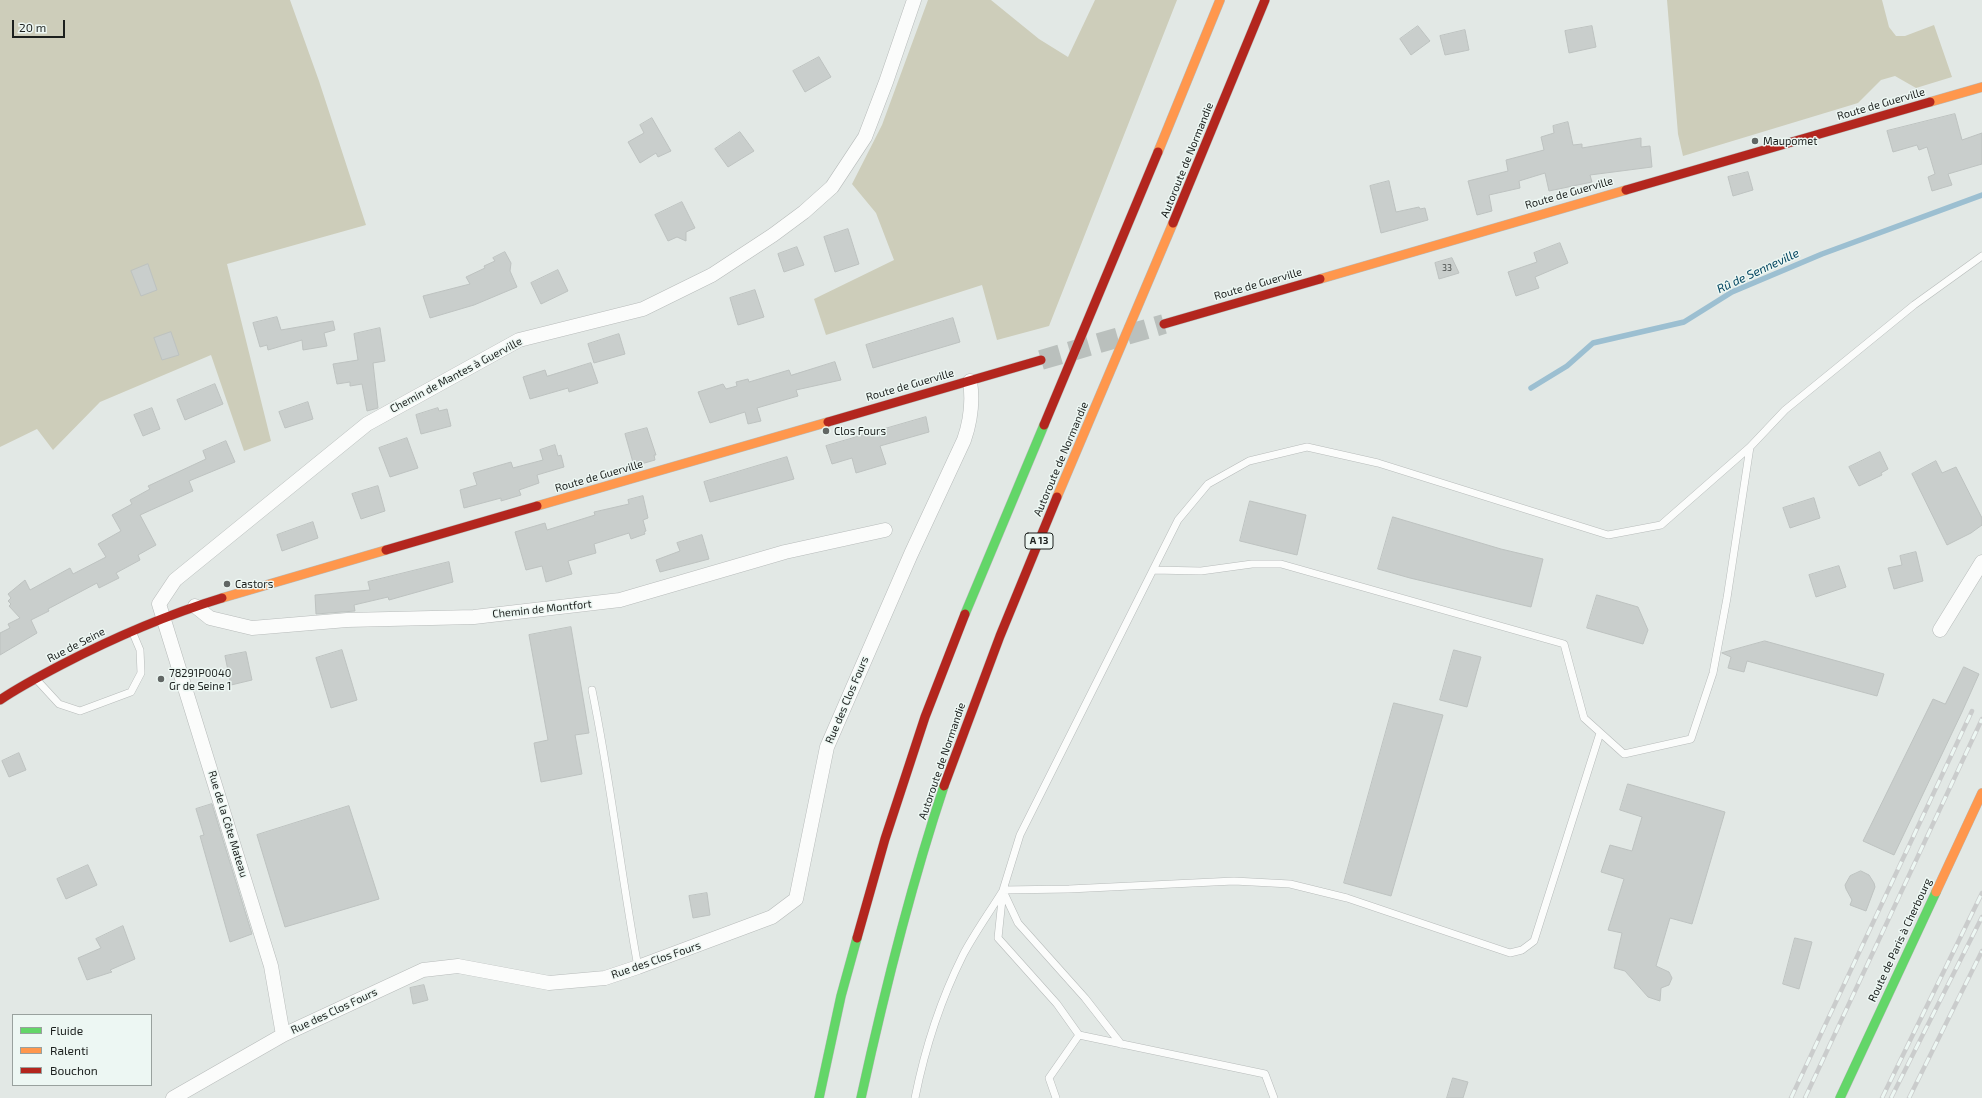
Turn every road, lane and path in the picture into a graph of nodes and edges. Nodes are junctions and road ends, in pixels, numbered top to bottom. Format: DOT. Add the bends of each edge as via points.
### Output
graph roads {
  1 [pos="914,0"];
  2 [pos="1220,0"];
  3 [pos="1265,0"];
  4 [pos="1982,86"];
  5 [pos="1982,256"];
  6 [pos="1164,324"];
  7 [pos="1041,360"];
  8 [pos="970,380"];
  9 [pos="1750,447"];
  10 [pos="885,530"];
  11 [pos="1982,562"];
  12 [pos="1153,570"];
  13 [pos="195,606"];
  14 [pos="165,616"];
  15 [pos="132,630"];
  16 [pos="1940,630"];
  17 [pos="36,679"];
  18 [pos="592,690"];
  19 [pos="0,700"];
  20 [pos="1600,733"];
  21 [pos="1982,793"];
  22 [pos="1003,890"];
  23 [pos="638,967"];
  24 [pos="283,1034"];
  25 [pos="1079,1034"];
  26 [pos="1122,1044"];
  27 [pos="173,1098"];
  28 [pos="819,1098"];
  29 [pos="861,1098"];
  30 [pos="915,1098"];
  31 [pos="1056,1098"];
  32 [pos="1274,1098"];
  33 [pos="1840,1098"];
  1 -- 14 [label="street, Chemin de Mantes à Guerville" via="865,137 832,187 804,212 712,275 643,309 519,340 367,424 175,580 159,604"];
  2 -- 28 [label="main road" via="984,566 925,717 885,839 841,996"];
  3 -- 29 [label="main road, Autoroute de Normandie / A 13" via="1170,234 1016,593 965,726 923,855 878,1018"];
  4 -- 6 [label="main road, Route de Guerville"];
  5 -- 9 [label="lane" via="1914,305 1785,410"];
  7 -- 8 [label="main road, Route de Guerville"];
  8 -- 13 [label="main road, Route de Guerville"];
  8 -- 23 [label="street, Rue des Clos Fours" via="972,394 969,426 827,747 796,899 772,918"];
  9 -- 12 [label="lane" via="1661,526 1608,535 1378,463 1307,447 1249,461 1208,484 1178,520"];
  9 -- 20 [label="lane" via="1713,673 1691,739 1624,754"];
  10 -- 13 [label="street, Chemin de Montfort" via="785,552 620,600 482,616 347,620 252,628 210,618"];
  11 -- 16 [label="street"];
  12 -- 20 [label="lane" via="1201,571 1252,564 1281,564 1564,644 1584,718"];
  12 -- 22 [label="lane" via="1020,835"];
  13 -- 14 [label="main road, Route de Guerville"];
  14 -- 15 [label="main road, Rue de Seine"];
  14 -- 24 [label="street, Rue de la Côte Mateau" via="272,966"];
  15 -- 17 [label="main road, Rue de Seine"];
  15 -- 17 [label="lane" via="140,650 141,673 131,692 80,711 59,704"];
  17 -- 19 [label="main road, Rue de Seine"];
  18 -- 23 [label="lane" via="606,759"];
  20 -- 22 [label="lane" via="1534,941 1522,950 1510,954 1347,898 1290,884 1234,881"];
  21 -- 33 [label="main road, Route de Paris à Cherbourg"];
  22 -- 25 [label="lane" via="998,938 1057,1004"];
  22 -- 26 [label="lane" via="1018,923"];
  22 -- 30 [label="lane" via="963,955 938,1012"];
  23 -- 24 [label="street, Rue des Clos Fours" via="605,978 549,983 458,966 423,970"];
  24 -- 27 [label="street, Rue des Clos Fours"];
  25 -- 26 [label="lane"];
  25 -- 31 [label="lane" via="1049,1078"];
  26 -- 32 [label="lane" via="1265,1074"];
}
